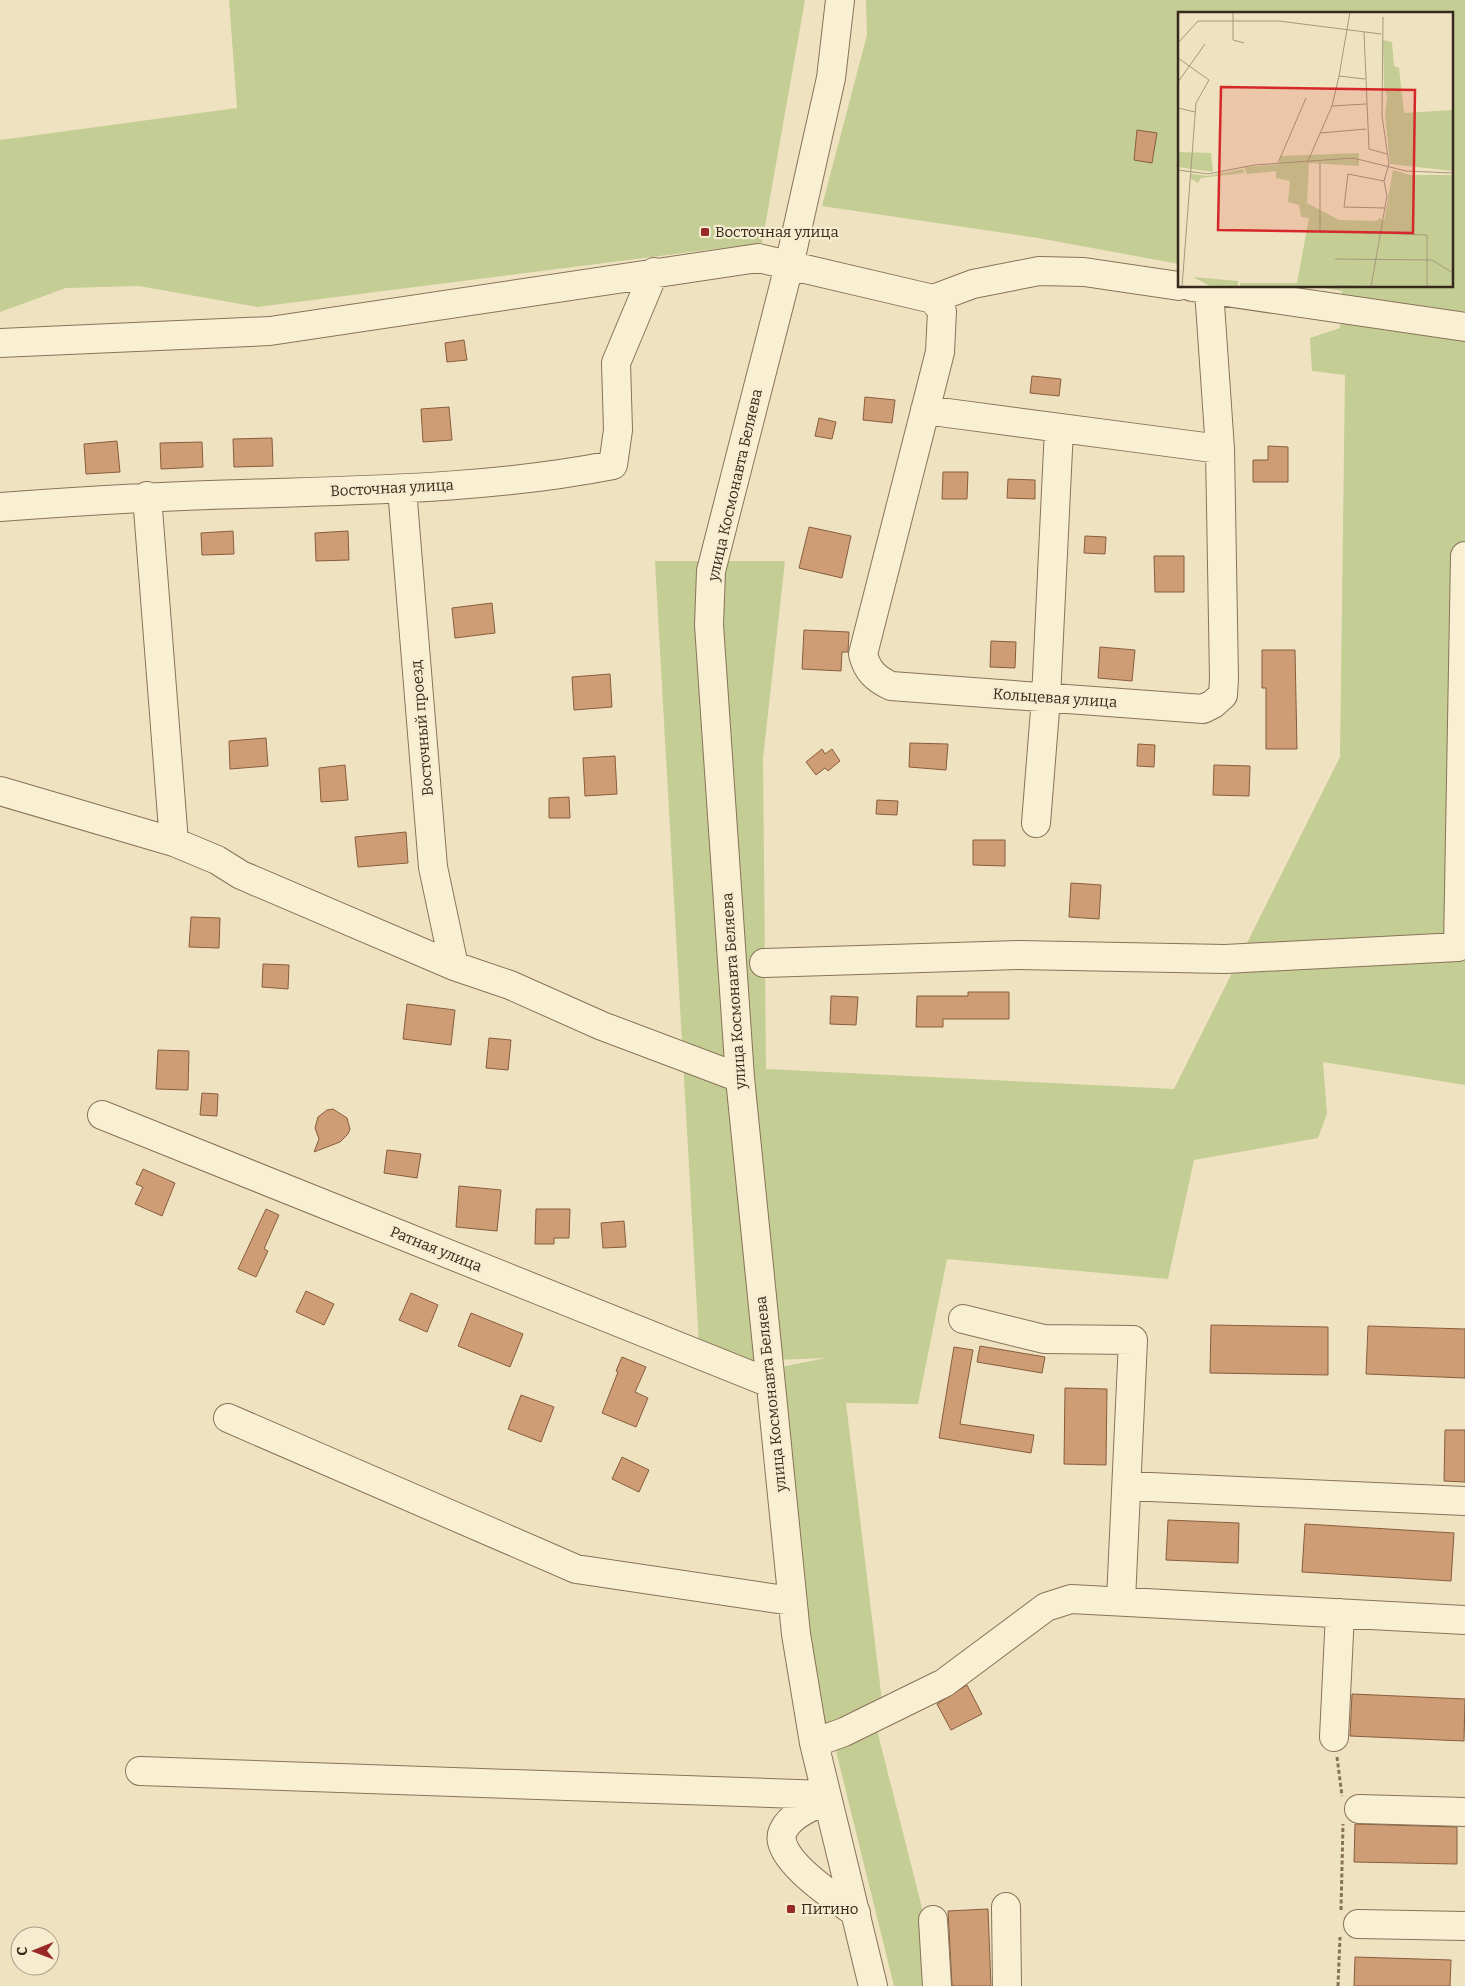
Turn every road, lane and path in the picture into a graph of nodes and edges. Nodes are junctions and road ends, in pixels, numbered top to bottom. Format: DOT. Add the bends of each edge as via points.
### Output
graph roads {
  1 [pos="840,0"];
  2 [pos="789,266"];
  3 [pos="654,272"];
  4 [pos="1178,286"];
  5 [pos="1197,288"];
  6 [pos="933,299"];
  7 [pos="1465,327"];
  8 [pos="0,343"];
  9 [pos="926,410"];
  10 [pos="1059,429"];
  11 [pos="1220,449"];
  12 [pos="402,489"];
  13 [pos="147,496"];
  14 [pos="0,507"];
  15 [pos="1465,556"];
  16 [pos="1046,698"];
  17 [pos="0,791"];
  18 [pos="1036,823"];
  19 [pos="174,842"];
  20 [pos="764,963"];
  21 [pos="454,966"];
  22 [pos="740,1078"];
  23 [pos="102,1115"];
  24 [pos="963,1319"];
  25 [pos="770,1383"];
  26 [pos="228,1418"];
  27 [pos="1128,1486"];
  28 [pos="1465,1501"];
  29 [pos="1122,1600"];
  30 [pos="792,1601"];
  31 [pos="1340,1613"];
  32 [pos="1465,1620"];
  33 [pos="1334,1737"];
  34 [pos="814,1743"];
  35 [pos="140,1771"];
  36 [pos="826,1797"];
  37 [pos="1349,1809"];
  38 [pos="1465,1812"];
  39 [pos="1006,1906"];
  40 [pos="856,1913"];
  41 [pos="933,1920"];
  42 [pos="1346,1924"];
  43 [pos="1465,1926"];
  44 [pos="873,1986"];
  45 [pos="937,1986"];
  46 [pos="1007,1986"];
  47 [pos="1338,1986"];
  1 -- 2 [label="street, улица Космонавта Беляева" via="831,78"];
  2 -- 3 [label="street" via="758,258"];
  2 -- 6 [label="street"];
  2 -- 22 [label="street, улица Космонавта Беляева" via="711,571 709,625"];
  3 -- 8 [label="street" via="270,331"];
  3 -- 12 [label="street, Восточная улица" via="616,363 618,430 612,464 573,473"];
  4 -- 6 [label="street" via="1084,272 1039,271 973,284"];
  5 -- 7 [label="street"];
  5 -- 11 [label="street, Кольцевая улица"];
  6 -- 9 [label="street, Кольцевая улица" via="942,311 942,326 940,352"];
  9 -- 10 [label="street"];
  9 -- 16 [label="street, Кольцевая улица" via="863,654 866,667 881,682 892,686"];
  10 -- 11 [label="street"];
  10 -- 16 [label="street"];
  11 -- 16 [label="street, Кольцевая улица" via="1223,695 1203,709"];
  12 -- 13 [label="street, Восточная улица"];
  12 -- 21 [label="street, Восточный проезд" via="433,867"];
  13 -- 14 [label="street, Восточная улица"];
  13 -- 19 [label="street"];
  15 -- 20 [label="street" via="1458,947 1226,959 1018,955"];
  16 -- 18 [label="street"];
  17 -- 19 [label="street"];
  19 -- 21 [label="street" via="217,860 241,875"];
  21 -- 22 [label="street" via="510,985 602,1026"];
  22 -- 25 [label="street, улица Космонавта Беляева"];
  23 -- 25 [label="street, Ратная улица"];
  24 -- 27 [label="street" via="1044,1338 1133,1340"];
  25 -- 30 [label="street, улица Космонавта Беляева"];
  26 -- 30 [label="street" via="576,1569"];
  27 -- 28 [label="street"];
  27 -- 29 [label="street"];
  29 -- 31 [label="street"];
  29 -- 34 [label="street" via="1071,1599 1046,1607 944,1683 844,1732"];
  30 -- 34 [label="street, улица Космонавта Беляева"];
  31 -- 32 [label="street"];
  31 -- 33 [label="street"];
  33 -- 37 [label="path"];
  34 -- 36 [label="street, улица Космонавта Беляева"];
  35 -- 36 [label="street"];
  36 -- 40 [label="street, улица Космонавта Беляева"];
  36 -- 40 [label="street" via="788,1823 781,1840 792,1861"];
  37 -- 38 [label="street"];
  37 -- 42 [label="path"];
  39 -- 46 [label="street"];
  40 -- 44 [label="street, улица Космонавта Беляева"];
  41 -- 45 [label="street"];
  42 -- 43 [label="street"];
  42 -- 47 [label="path"];
}
